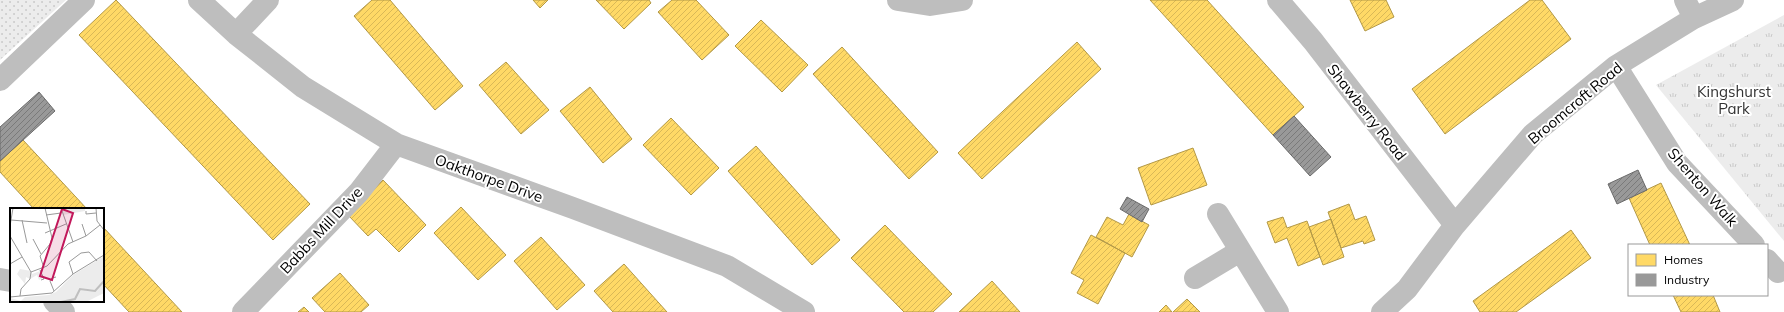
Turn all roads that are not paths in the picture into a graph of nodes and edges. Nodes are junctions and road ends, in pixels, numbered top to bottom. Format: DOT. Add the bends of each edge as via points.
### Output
graph roads {
  1 [pos="84,0"];
  2 [pos="199,0"];
  3 [pos="268,0"];
  4 [pos="898,0"];
  5 [pos="962,0"];
  6 [pos="1278,0"];
  7 [pos="1733,0"];
  8 [pos="1690,9"];
  9 [pos="236,34"];
  10 [pos="1616,66"];
  11 [pos="0,80"];
  12 [pos="396,144"];
  13 [pos="1218,214"];
  14 [pos="1455,225"];
  15 [pos="1753,244"];
  16 [pos="1240,251"];
  17 [pos="1195,278"];
  18 [pos="0,279"];
  19 [pos="10,281"];
  20 [pos="55,302"];
  21 [pos="64,312"];
  22 [pos="243,312"];
  23 [pos="804,312"];
  24 [pos="1278,312"];
  25 [pos="1382,312"];
  1 -- 11 [label="street"];
  2 -- 9 [label="street, Oakthorpe Drive"];
  3 -- 9 [label="street"];
  4 -- 5 [label="street" via="930,5"];
  6 -- 14 [label="street, Shawberry Road"];
  7 -- 8 [label="street, Broomcroft Road"];
  8 -- 10 [label="street, Broomcroft Road"];
  9 -- 12 [label="street, Oakthorpe Drive" via="303,87"];
  10 -- 14 [label="street, Broomcroft Road" via="1533,134"];
  10 -- 15 [label="street, Shenton Walk" via="1677,163"];
  12 -- 22 [label="street, Babbs Mill Drive" via="359,192"];
  12 -- 23 [label="street, Oakthorpe Drive" via="727,266"];
  13 -- 16 [label="street"];
  14 -- 25 [label="street, Broomcroft Road" via="1407,289"];
  16 -- 17 [label="street"];
  16 -- 24 [label="street"];
  18 -- 19 [label="street"];
  20 -- 21 [label="street"];
}
